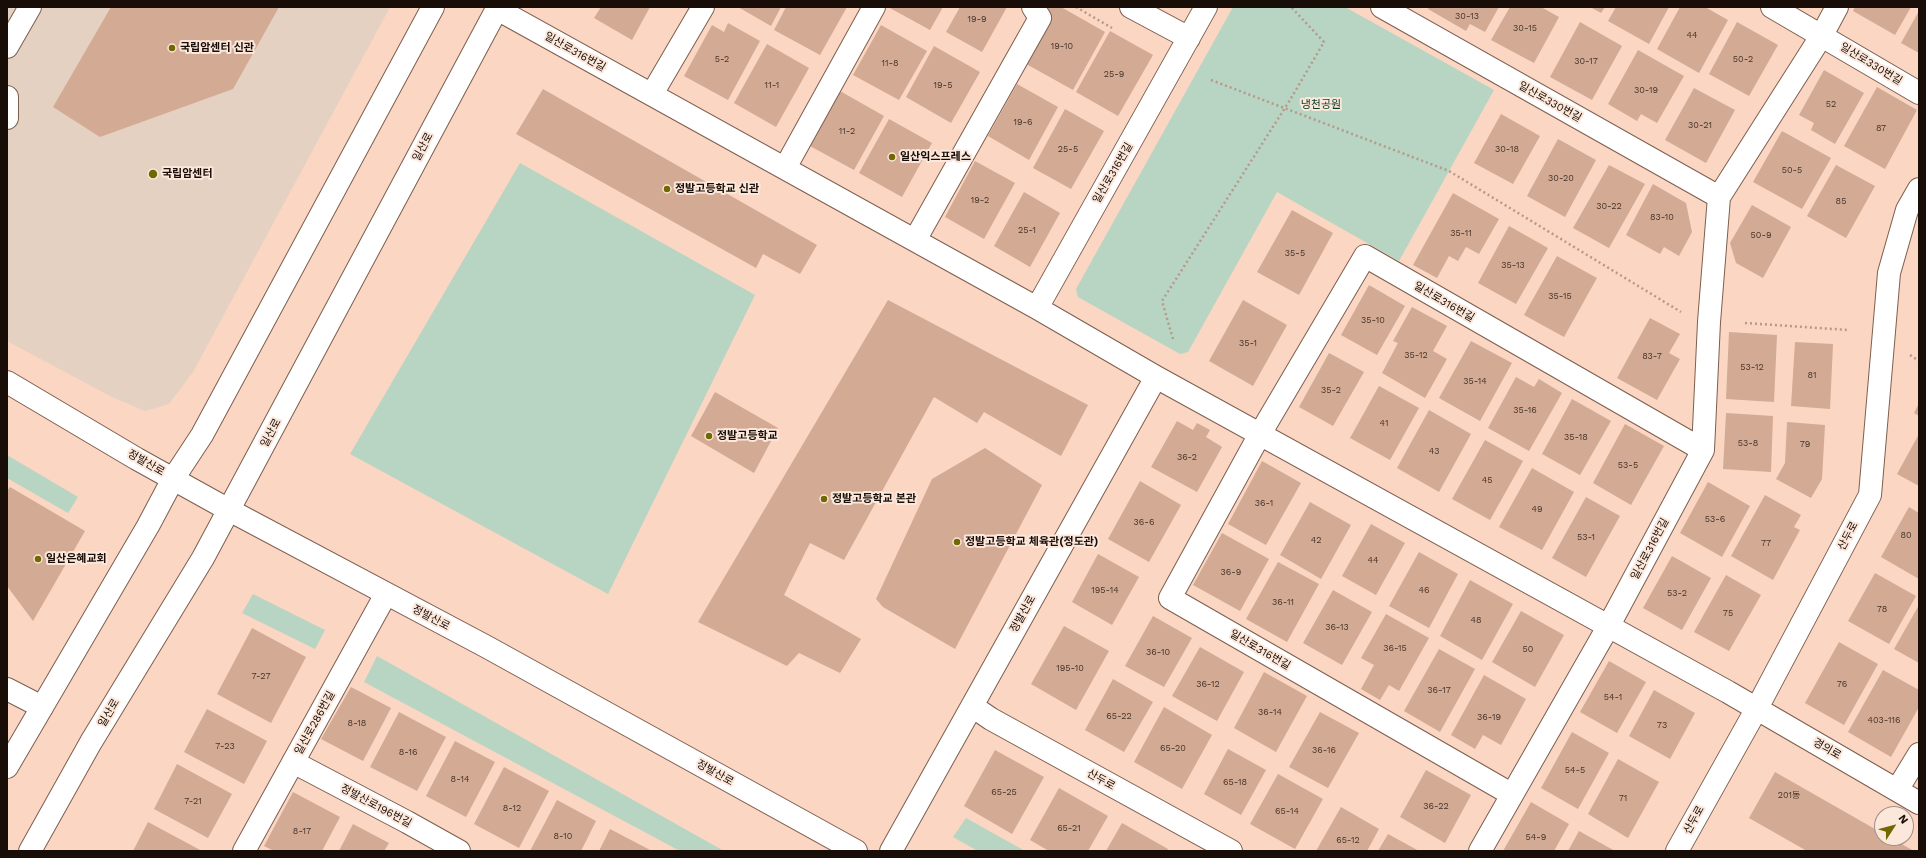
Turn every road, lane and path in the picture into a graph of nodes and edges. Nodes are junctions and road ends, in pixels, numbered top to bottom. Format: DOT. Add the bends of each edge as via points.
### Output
graph roads {
  1 [pos="30,7"];
  2 [pos="433,7"];
  3 [pos="703,7"];
  4 [pos="874,7"];
  5 [pos="1131,7"];
  6 [pos="1206,7"];
  7 [pos="1291,7"];
  8 [pos="1382,7"];
  9 [pos="1772,7"];
  10 [pos="1837,7"];
  11 [pos="498,8"];
  12 [pos="1037,12"];
  13 [pos="1822,35"];
  14 [pos="1189,38"];
  15 [pos="7,48"];
  16 [pos="1211,80"];
  17 [pos="1919,93"];
  18 [pos="652,94"];
  19 [pos="7,97"];
  20 [pos="1284,108"];
  21 [pos="7,118"];
  22 [pos="785,168"];
  23 [pos="1919,189"];
  24 [pos="1719,197"];
  25 [pos="915,240"];
  26 [pos="1037,308"];
  27 [pos="1681,312"];
  28 [pos="1744,323"];
  29 [pos="1848,330"];
  30 [pos="1174,338"];
  31 [pos="1156,377"];
  32 [pos="7,382"];
  33 [pos="1260,434"];
  34 [pos="1703,450"];
  35 [pos="173,479"];
  36 [pos="229,510"];
  37 [pos="386,594"];
  38 [pos="1608,627"];
  39 [pos="7,689"];
  40 [pos="972,706"];
  41 [pos="42,707"];
  42 [pos="1756,710"];
  43 [pos="1919,754"];
  44 [pos="293,762"];
  45 [pos="7,767"];
  46 [pos="1897,790"];
  47 [pos="1511,794"];
  48 [pos="1919,803"];
  49 [pos="30,851"];
  50 [pos="244,851"];
  51 [pos="459,851"];
  52 [pos="856,851"];
  53 [pos="891,851"];
  54 [pos="1230,851"];
  55 [pos="1480,851"];
  56 [pos="1677,851"];
  1 -- 15 [label="street"];
  2 -- 35 [label="street" via="202,435"];
  3 -- 18 [label="street"];
  4 -- 22 [label="street"];
  5 -- 14 [label="street"];
  6 -- 14 [label="street"];
  7 -- 20 [label="path" via="1324,42"];
  8 -- 24 [label="street, 일산로330번길"];
  9 -- 13 [label="street, 일산로330번길"];
  10 -- 13 [label="street"];
  11 -- 18 [label="street, 일산로316번길"];
  11 -- 36 [label="street, 일산로"];
  12 -- 25 [label="street"];
  13 -- 17 [label="street, 일산로330번길"];
  13 -- 24 [label="street"];
  14 -- 26 [label="street, 일산로316번길"];
  16 -- 20 [label="path"];
  18 -- 22 [label="street, 일산로316번길"];
  19 -- 21 [label="street"];
  20 -- 27 [label="path" via="1449,171"];
  20 -- 30 [label="path" via="1162,301"];
  22 -- 25 [label="street, 일산로316번길"];
  23 -- 42 [label="street, 산두로" via="1907,210 1889,273 1870,495"];
  24 -- 34 [label="street, 일산로316번길" via="1709,322"];
  25 -- 26 [label="street, 일산로316번길"];
  26 -- 31 [label="street, 일산로316번길"];
  28 -- 29 [label="path"];
  31 -- 33 [label="street, 일산로316번길"];
  31 -- 40 [label="street, 정발산로"];
  32 -- 35 [label="street, 정발산로"];
  33 -- 34 [label="street, 일산로316번길" via="1365,256"];
  33 -- 38 [label="street, 일산로316번길"];
  33 -- 47 [label="street, 일산로316번길" via="1170,598"];
  34 -- 38 [label="street, 일산로316번길"];
  35 -- 36 [label="street, 정발산로"];
  35 -- 41 [label="street"];
  36 -- 37 [label="street, 정발산로"];
  36 -- 49 [label="street, 일산로"];
  37 -- 44 [label="street, 일산로286번길"];
  37 -- 52 [label="street, 정발산로"];
  38 -- 42 [label="street, 일산로316번길" via="1728,692"];
  38 -- 47 [label="street, 일산로316번길"];
  39 -- 41 [label="street"];
  40 -- 53 [label="street, 정발산로"];
  40 -- 54 [label="street, 산두로" via="991,719"];
  41 -- 45 [label="street"];
  42 -- 46 [label="street, 경의로"];
  42 -- 56 [label="street, 산두로"];
  43 -- 46 [label="street"];
  44 -- 50 [label="street, 일산로286번길"];
  44 -- 51 [label="street, 정발산로196번길"];
  46 -- 48 [label="street, 경의로"];
  47 -- 55 [label="street, 일산로316번길"];
}
